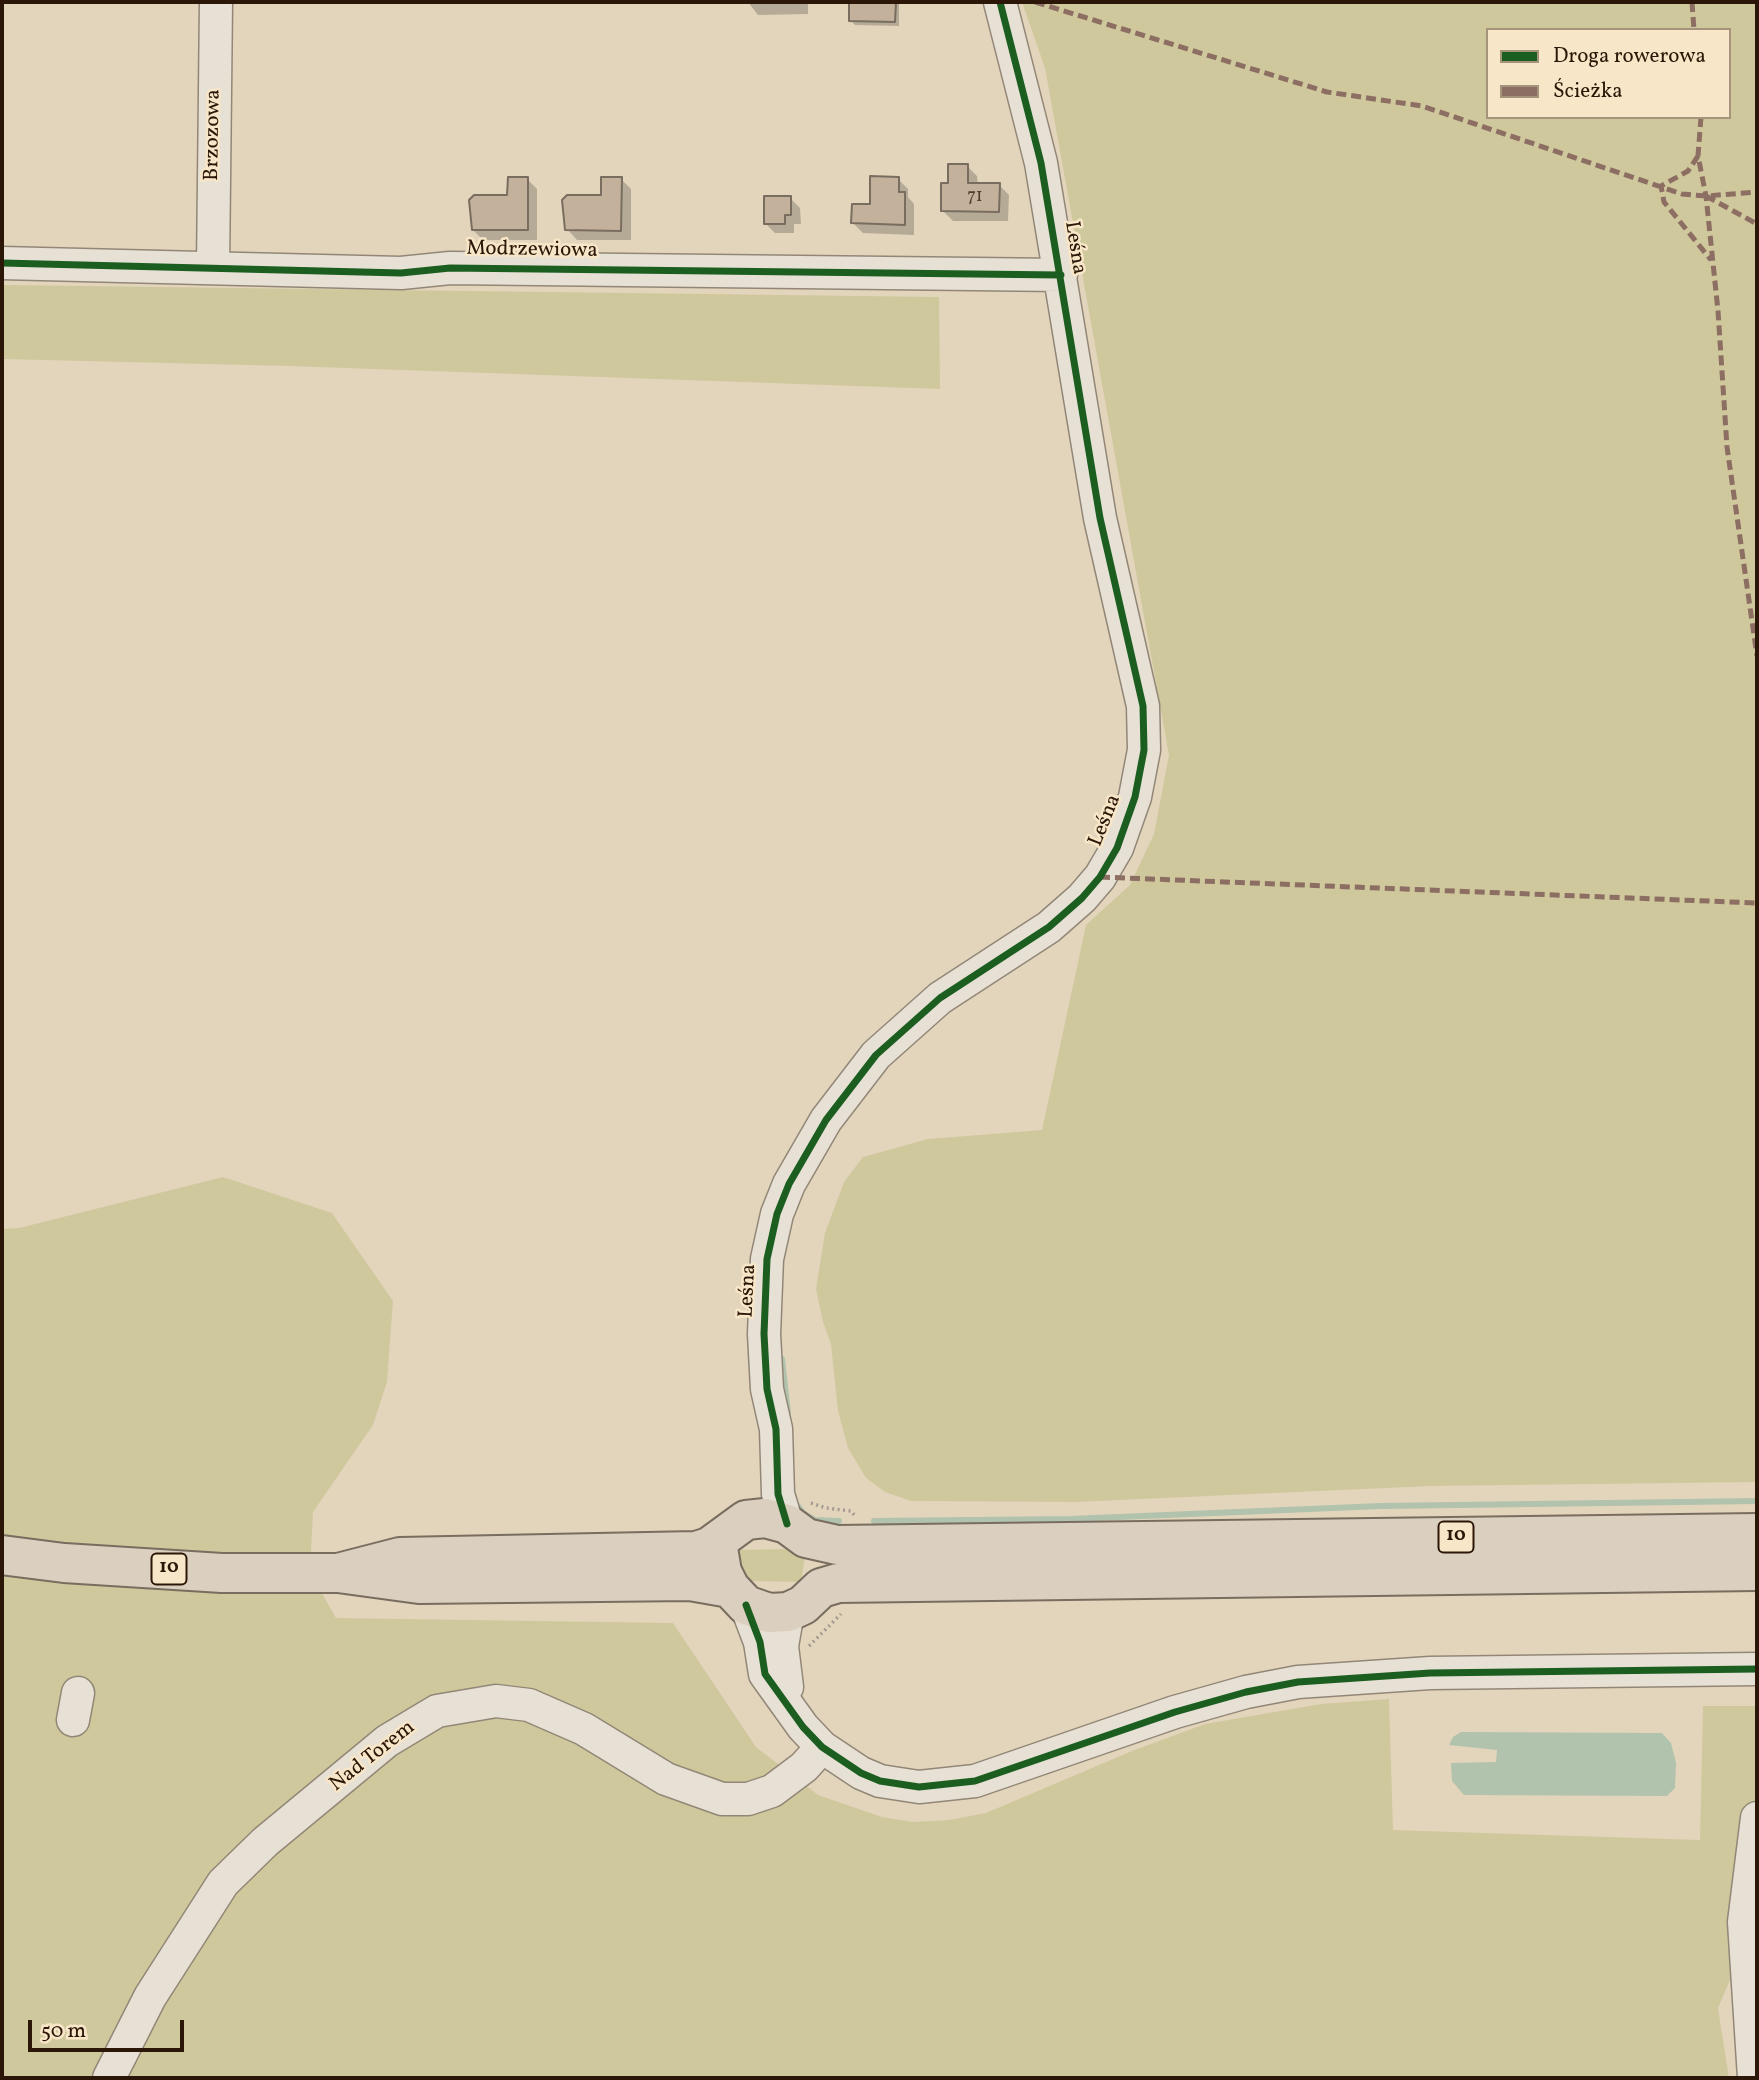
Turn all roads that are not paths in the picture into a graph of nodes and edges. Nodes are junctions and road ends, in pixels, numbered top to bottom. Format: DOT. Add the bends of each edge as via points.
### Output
graph roads {
  1 [pos="216,2"];
  2 [pos="1000,2"];
  3 [pos="2,263"];
  4 [pos="212,268"];
  5 [pos="1061,275"];
  6 [pos="767,1389"];
  7 [pos="800,1520"];
  8 [pos="731,1531"];
  9 [pos="1757,1533"];
  10 [pos="2,1555"];
  11 [pos="1757,1571"];
  12 [pos="338,1573"];
  13 [pos="738,1596"];
  14 [pos="803,1602"];
  15 [pos="1757,1669"];
  16 [pos="788,1706"];
  17 [pos="822,1747"];
  18 [pos="1757,1818"];
  19 [pos="109,2078"];
  20 [pos="1754,2078"];
  1 -- 4 [label="street, Brzozowa"];
  2 -- 5 [label="street, Leśna" via="1041,163"];
  3 -- 4 [label="street, Modrzewiowa"];
  4 -- 5 [label="street, Modrzewiowa"];
  5 -- 6 [label="street, Leśna" via="1100,518 1143,706 1144,750 1135,797 1117,848 1083,898 1049,927 940,998 906,1026 876,1055 826,1120 789,1184 767,1259"];
  6 -- 7 [label="street, Leśna" via="776,1429 778,1494"];
  6 -- 8 [label="street, Leśna" via="758,1439 756,1492"];
  7 -- 8 [label="highway, 10" via="765,1517"];
  7 -- 9 [label="highway, 10" via="837,1545"];
  7 -- 14 [label="highway" via="817,1559"];
  8 -- 12 [label="highway, 10" via="696,1551 400,1557"];
  8 -- 13 [label="highway" via="722,1572"];
  10 -- 12 [label="highway, 10" via="222,1573"];
  11 -- 14 [label="highway, 10" via="838,1583"];
  12 -- 13 [label="highway, 10" via="419,1584 690,1581"];
  13 -- 14 [label="highway, 10" via="769,1613"];
  13 -- 16 [label="street" via="760,1642 765,1674"];
  14 -- 16 [label="street" via="782,1646"];
  15 -- 17 [label="street" via="1430,1673 1298,1682 1175,1712 975,1781 938,1786 880,1781"];
  16 -- 17 [label="street"];
  17 -- 19 [label="street, Nad Torem" via="772,1791 748,1799 722,1799 666,1779 584,1728 529,1705 496,1701 437,1711 387,1741 265,1842 223,1883 150,1997"];
  18 -- 20 [label="street" via="1744,1922"];
}
